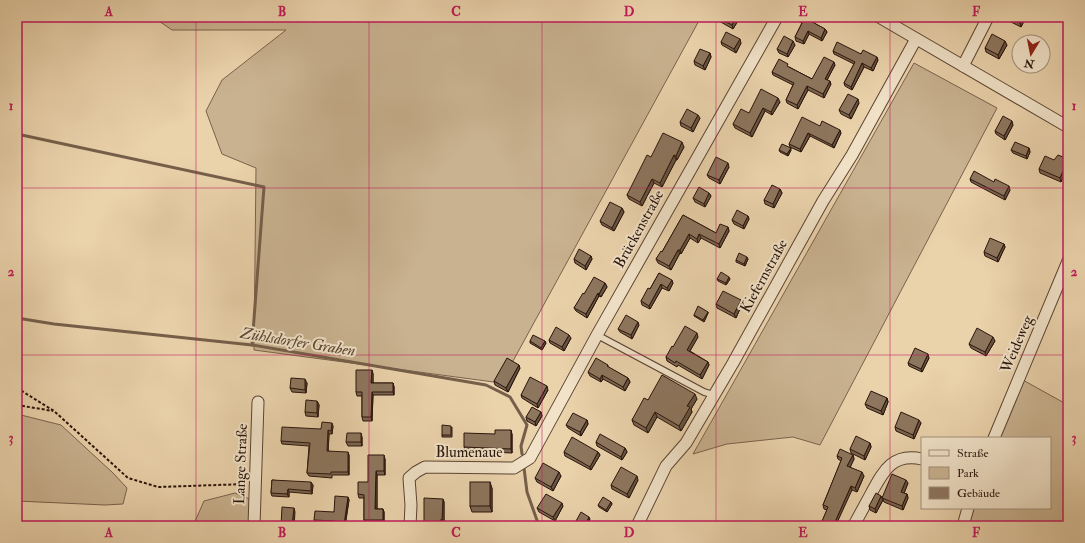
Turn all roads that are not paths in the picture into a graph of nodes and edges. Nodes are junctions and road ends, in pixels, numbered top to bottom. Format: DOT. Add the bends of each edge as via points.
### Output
graph roads {
  1 [pos="777,17"];
  2 [pos="879,17"];
  3 [pos="988,17"];
  4 [pos="916,39"];
  5 [pos="963,66"];
  6 [pos="1068,127"];
  7 [pos="1068,261"];
  8 [pos="597,335"];
  9 [pos="714,395"];
  10 [pos="258,402"];
  11 [pos="994,437"];
  12 [pos="530,458"];
  13 [pos="921,459"];
  14 [pos="968,509"];
  15 [pos="854,525"];
  16 [pos="254,526"];
  17 [pos="410,526"];
  18 [pos="637,526"];
  19 [pos="963,526"];
  1 -- 8 [label="street, Brückenstraße"];
  2 -- 4 [label="street"];
  3 -- 5 [label="street"];
  4 -- 5 [label="street"];
  4 -- 9 [label="street, Kiefernstraße"];
  5 -- 6 [label="street"];
  7 -- 11 [label="street, Weideweg"];
  8 -- 9 [label="lane"];
  8 -- 12 [label="street, Brückenstraße"];
  9 -- 18 [label="street, Kiefernstraße" via="686,443 666,466"];
  10 -- 16 [label="street, Lange Straße"];
  12 -- 17 [label="street, Blumenaue" via="514,468 425,467 416,472 409,478"];
  13 -- 15 [label="street" via="914,457 896,461 884,471"];
  14 -- 19 [label="street"];
}
